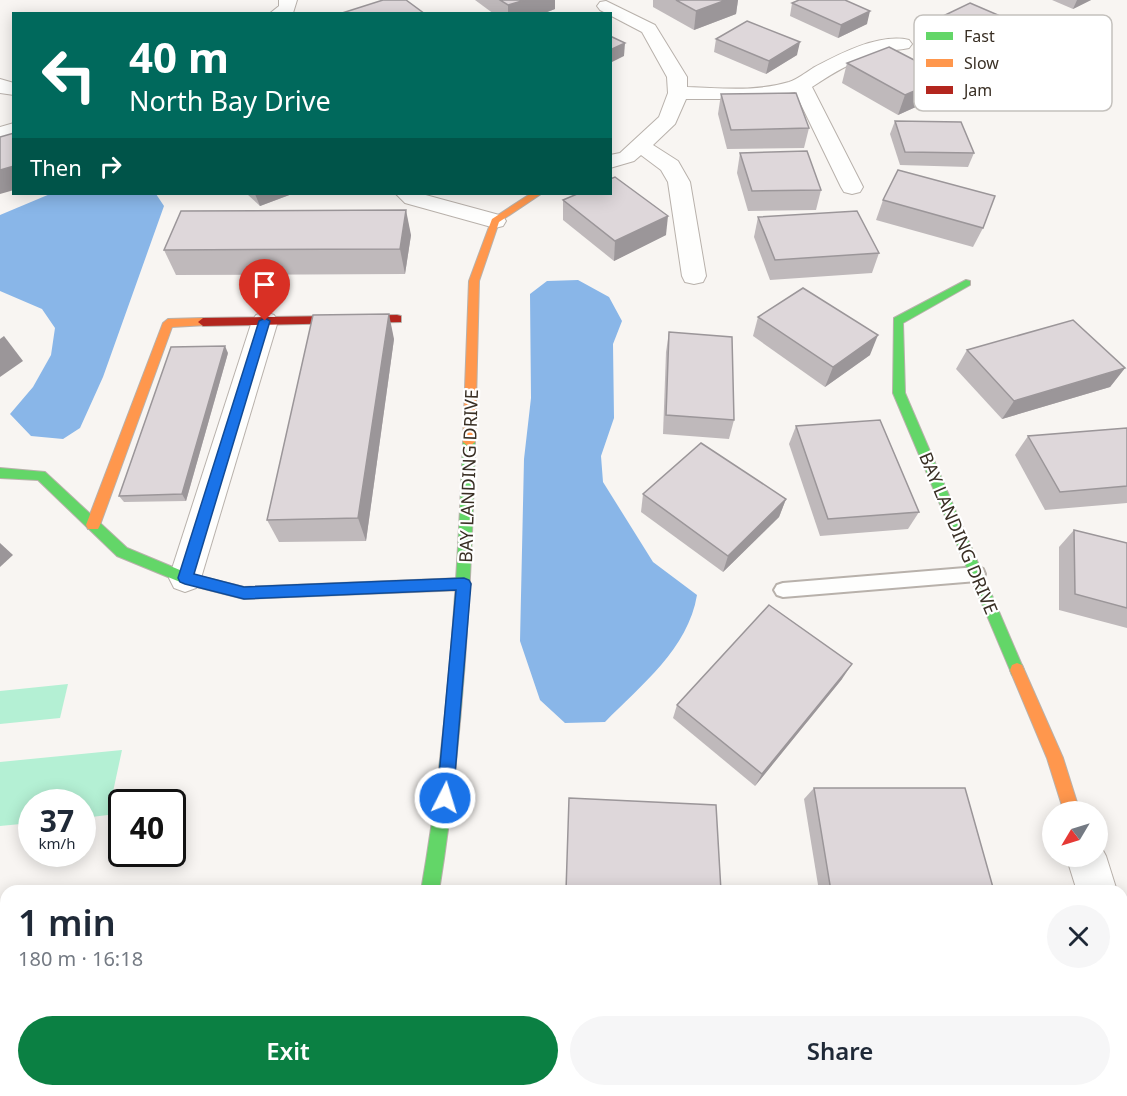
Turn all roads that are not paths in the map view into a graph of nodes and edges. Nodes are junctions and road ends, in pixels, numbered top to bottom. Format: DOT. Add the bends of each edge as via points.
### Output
graph roads {
  1 [pos="607,5"];
  2 [pos="903,44"];
  3 [pos="801,85"];
  4 [pos="678,93"];
  5 [pos="640,145"];
  6 [pos="612,161"];
  7 [pos="852,188"];
  8 [pos="408,195"];
  9 [pos="534,195"];
  10 [pos="495,221"];
  11 [pos="694,276"];
  12 [pos="966,283"];
  13 [pos="397,319"];
  14 [pos="265,321"];
  15 [pos="0,473"];
  16 [pos="93,525"];
  17 [pos="977,574"];
  18 [pos="185,578"];
  19 [pos="464,584"];
  20 [pos="783,590"];
  21 [pos="1069,801"];
  22 [pos="1089,867"];
  23 [pos="431,885"];
  24 [pos="1095,885"];
  1 -- 4 [label="street" via="649,29 677,77"];
  2 -- 3 [label="street" via="870,50"];
  3 -- 4 [label="street" via="778,92"];
  3 -- 7 [label="street"];
  4 -- 5 [label="street" via="668,120"];
  5 -- 6 [label="street" via="627,157"];
  5 -- 11 [label="street" via="670,166 679,182"];
  8 -- 10 [label="street"];
  9 -- 10 [label="street"];
  10 -- 19 [label="street, BAY LANDING DRIVE" via="474,281"];
  12 -- 17 [label="street, BAY LANDING DRIVE" via="898,321 899,393"];
  13 -- 14 [label="street"];
  14 -- 16 [label="street" via="168,323"];
  14 -- 18 [label="street"];
  15 -- 16 [label="street" via="41,475"];
  16 -- 18 [label="street" via="123,552"];
  17 -- 20 [label="lane"];
  17 -- 21 [label="street, BAY LANDING DRIVE" via="1055,758"];
  18 -- 19 [label="street" via="244,593"];
  19 -- 23 [label="street, BAY LANDING DRIVE" via="443,821"];
  22 -- 24 [label="street"];
}
